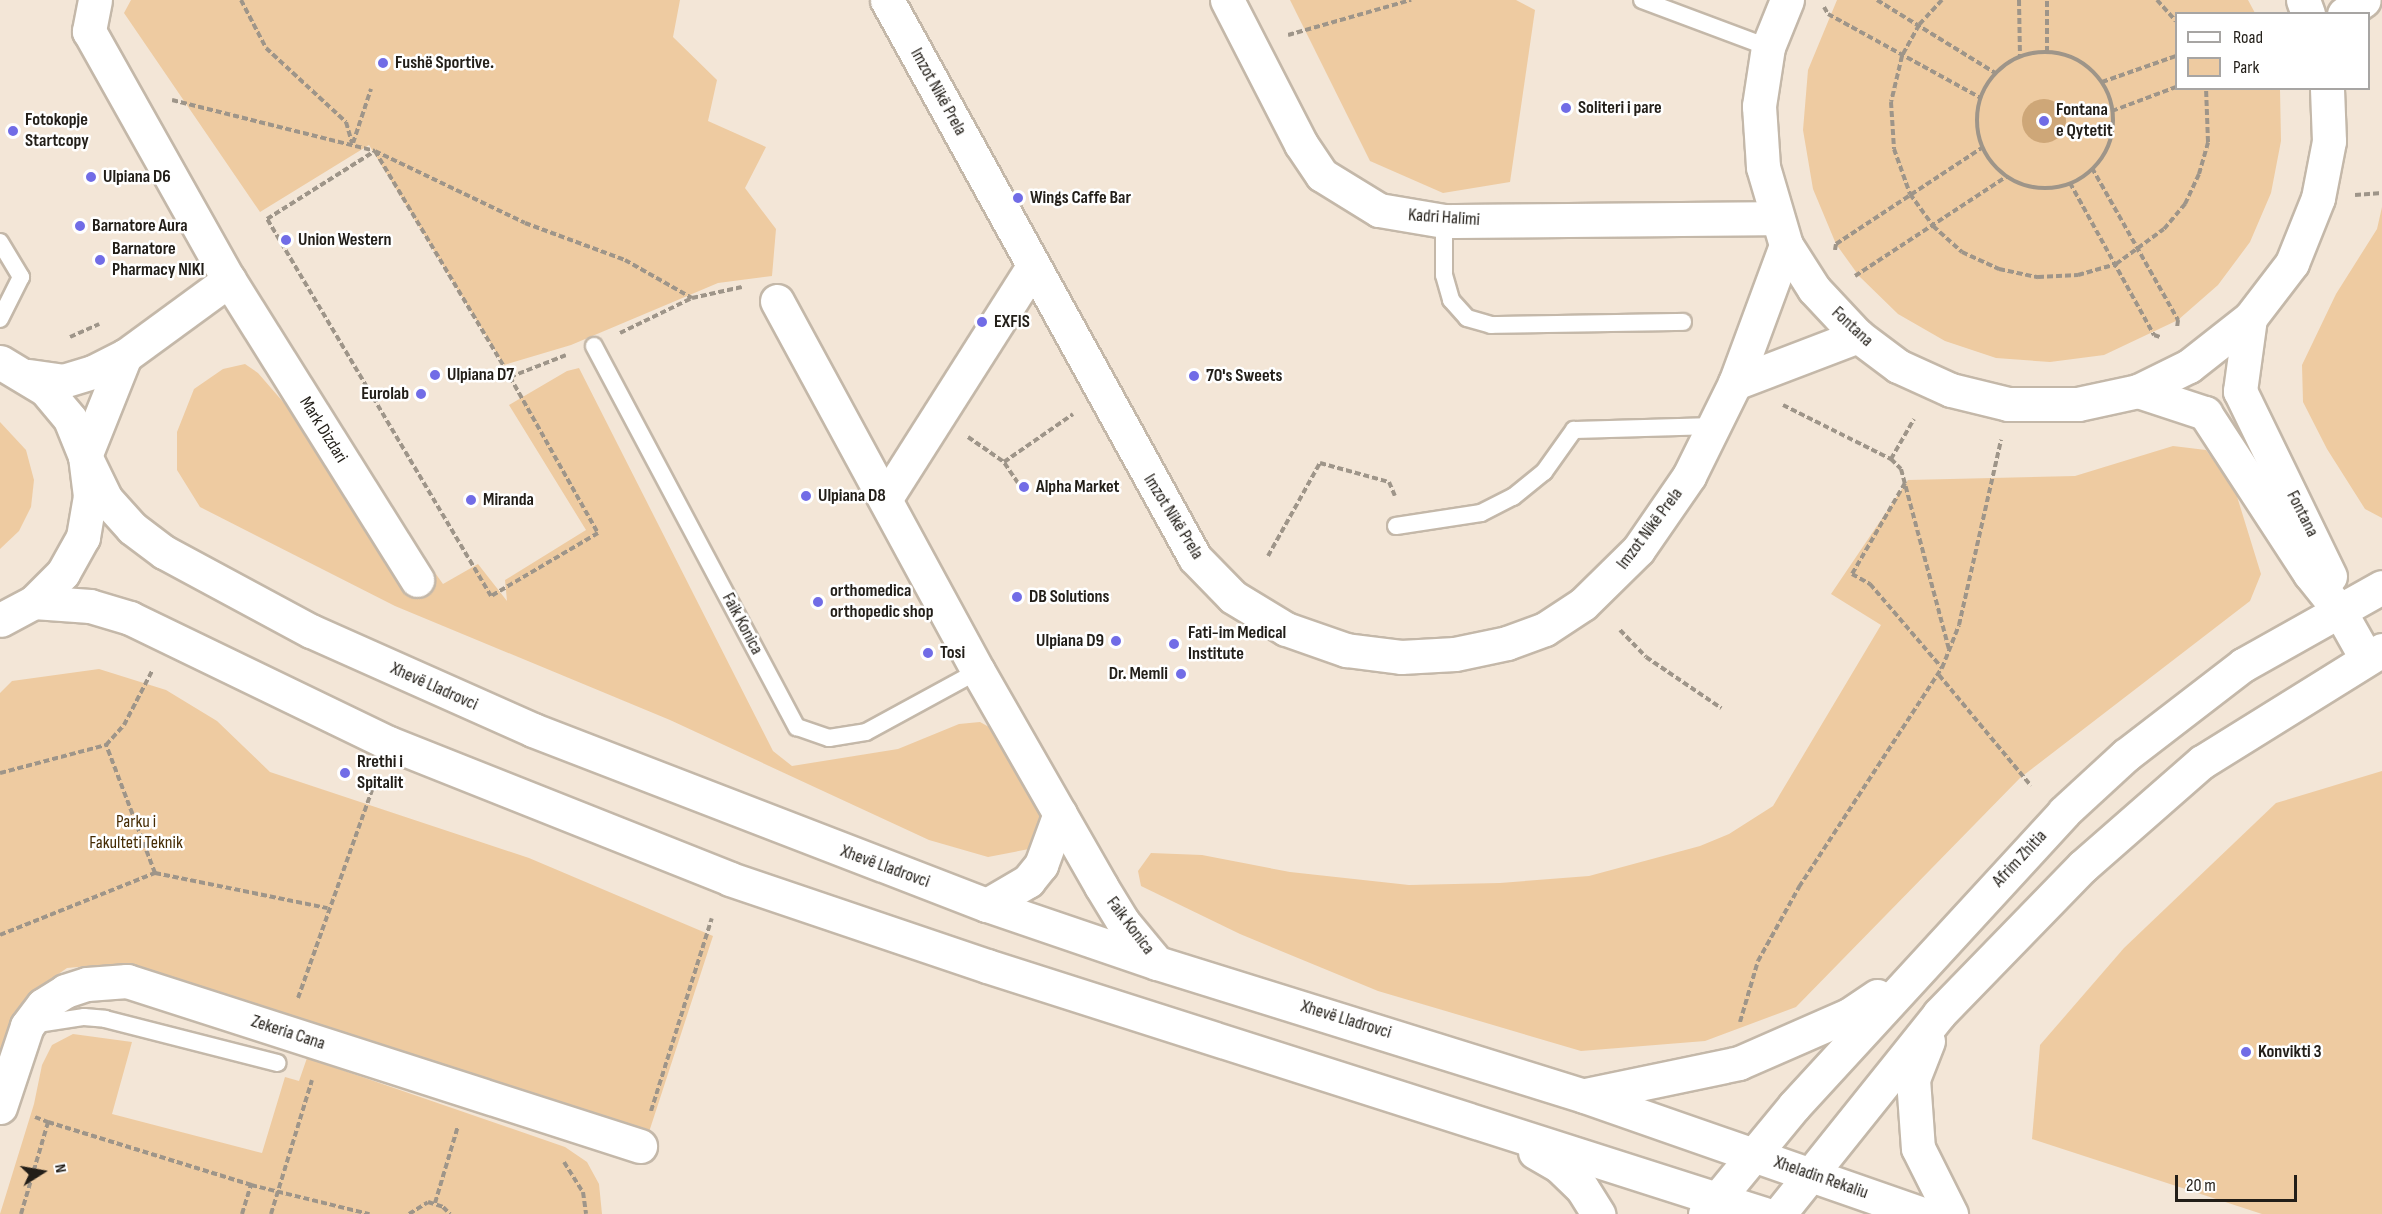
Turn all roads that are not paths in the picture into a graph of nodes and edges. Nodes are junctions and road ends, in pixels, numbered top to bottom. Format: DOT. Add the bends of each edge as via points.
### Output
graph roads {
  1 [pos="95,0"];
  2 [pos="887,0"];
  3 [pos="1227,0"];
  4 [pos="1642,0"];
  5 [pos="1787,0"];
  6 [pos="2364,0"];
  7 [pos="2347,12"];
  8 [pos="1768,47"];
  9 [pos="2327,90"];
  10 [pos="1444,221"];
  11 [pos="1781,231"];
  12 [pos="0,242"];
  13 [pos="1033,266"];
  14 [pos="230,280"];
  15 [pos="777,301"];
  16 [pos="2250,318"];
  17 [pos="0,319"];
  18 [pos="1683,322"];
  19 [pos="1858,336"];
  20 [pos="594,346"];
  21 [pos="125,356"];
  22 [pos="0,362"];
  23 [pos="29,376"];
  24 [pos="1735,383"];
  25 [pos="2138,391"];
  26 [pos="1716,426"];
  27 [pos="85,456"];
  28 [pos="886,498"];
  29 [pos="1396,526"];
  30 [pos="417,580"];
  31 [pos="2382,587"];
  32 [pos="34,602"];
  33 [pos="2339,610"];
  34 [pos="0,620"];
  35 [pos="2377,659"];
  36 [pos="978,671"];
  37 [pos="1060,813"];
  38 [pos="987,905"];
  39 [pos="1157,963"];
  40 [pos="1918,968"];
  41 [pos="1939,1014"];
  42 [pos="27,1026"];
  43 [pos="281,1048"];
  44 [pos="1584,1096"];
  45 [pos="0,1107"];
  46 [pos="1497,1130"];
  47 [pos="640,1146"];
  48 [pos="1753,1154"];
  49 [pos="1810,1173"];
  50 [pos="1711,1207"];
  51 [pos="1598,1214"];
  52 [pos="1764,1214"];
  53 [pos="1779,1214"];
  54 [pos="1922,1214"];
  55 [pos="1950,1214"];
  1 -- 14 [label="street, Mark Dizdari" via="89,31"];
  2 -- 13 [label="street, Imzot Nikë Prela"];
  3 -- 10 [label="street, Kadri Halimi" via="1301,144 1322,174 1378,210"];
  4 -- 8 [label="lane"];
  5 -- 8 [label="street, Fontana"];
  6 -- 7 [label="street"];
  8 -- 11 [label="street, Fontana" via="1759,106 1763,167"];
  9 -- 16 [label="street, Fontana" via="2329,141 2318,198 2292,263"];
  10 -- 11 [label="street, Kadri Halimi"];
  10 -- 18 [label="lane" via="1444,275 1451,300 1467,318 1491,325"];
  11 -- 19 [label="street, Fontana" via="1814,289"];
  11 -- 24 [label="street, Imzot Nikë Prela"];
  12 -- 17 [label="lane" via="21,277"];
  13 -- 26 [label="street, Imzot Nikë Prela" via="1195,558 1233,597 1286,629 1346,650 1401,657 1455,654 1508,643 1545,629 1583,604 1638,550 1689,476"];
  13 -- 28 [label="street"];
  14 -- 21 [label="street"];
  14 -- 30 [label="street, Mark Dizdari"];
  15 -- 28 [label="street, Faik Konica"];
  16 -- 25 [label="street, Fontana" via="2189,366"];
  16 -- 33 [label="street, Fontana" via="2240,391 2327,565"];
  19 -- 24 [label="street"];
  19 -- 25 [label="street, Fontana" via="1899,366 1951,390 2008,404 2078,404"];
  20 -- 36 [label="lane, Faik Konica" via="797,727 829,738 866,732"];
  21 -- 23 [label="street" via="63,381"];
  21 -- 27 [label="street"];
  22 -- 23 [label="street"];
  23 -- 27 [label="street" via="58,403"];
  24 -- 26 [label="street, Imzot Nikë Prela"];
  25 -- 33 [label="street, Fontana" via="2205,413 2310,574"];
  26 -- 29 [label="lane" via="1574,430 1545,472 1513,497 1481,513"];
  27 -- 32 [label="street" via="90,496 82,537 63,573"];
  27 -- 38 [label="street, Xhevë Lladrovci" via="106,500 132,528 183,563 311,631 533,730"];
  28 -- 36 [label="street, Faik Konica"];
  31 -- 33 [label="street, Afrim Zhitia"];
  32 -- 34 [label="street"];
  32 -- 46 [label="street" via="90,606 169,634 389,743 730,879"];
  33 -- 35 [label="street, Fontana"];
  33 -- 40 [label="street, Afrim Zhitia" via="2243,665 2126,755 2064,812"];
  35 -- 41 [label="street" via="2202,762 2083,866"];
  36 -- 37 [label="street, Faik Konica"];
  37 -- 38 [label="street" via="1041,865 1028,881"];
  37 -- 39 [label="street, Faik Konica" via="1123,922"];
  38 -- 39 [label="street, Xhevë Lladrovci"];
  39 -- 44 [label="street, Xhevë Lladrovci"];
  40 -- 44 [label="street" via="1849,1015 1739,1063"];
  40 -- 48 [label="street, Afrim Zhitia"];
  41 -- 49 [label="street"];
  41 -- 55 [label="street" via="1912,1079 1918,1148"];
  42 -- 43 [label="lane" via="84,1017"];
  42 -- 43 [label="street, Zekeria Cana" via="43,1005 65,991 108,980 147,984"];
  42 -- 45 [label="street, Zekeria Cana"];
  43 -- 47 [label="street, Zekeria Cana"];
  44 -- 48 [label="street, Xhevë Lladrovci"];
  46 -- 50 [label="street"];
  46 -- 51 [label="street" via="1559,1166 1582,1188"];
  48 -- 49 [label="street, Xheladin Rekaliu"];
  48 -- 50 [label="street, Afrim Zhitia"];
  49 -- 53 [label="street"];
  49 -- 54 [label="street, Xheladin Rekaliu"];
  50 -- 52 [label="street"];
}
